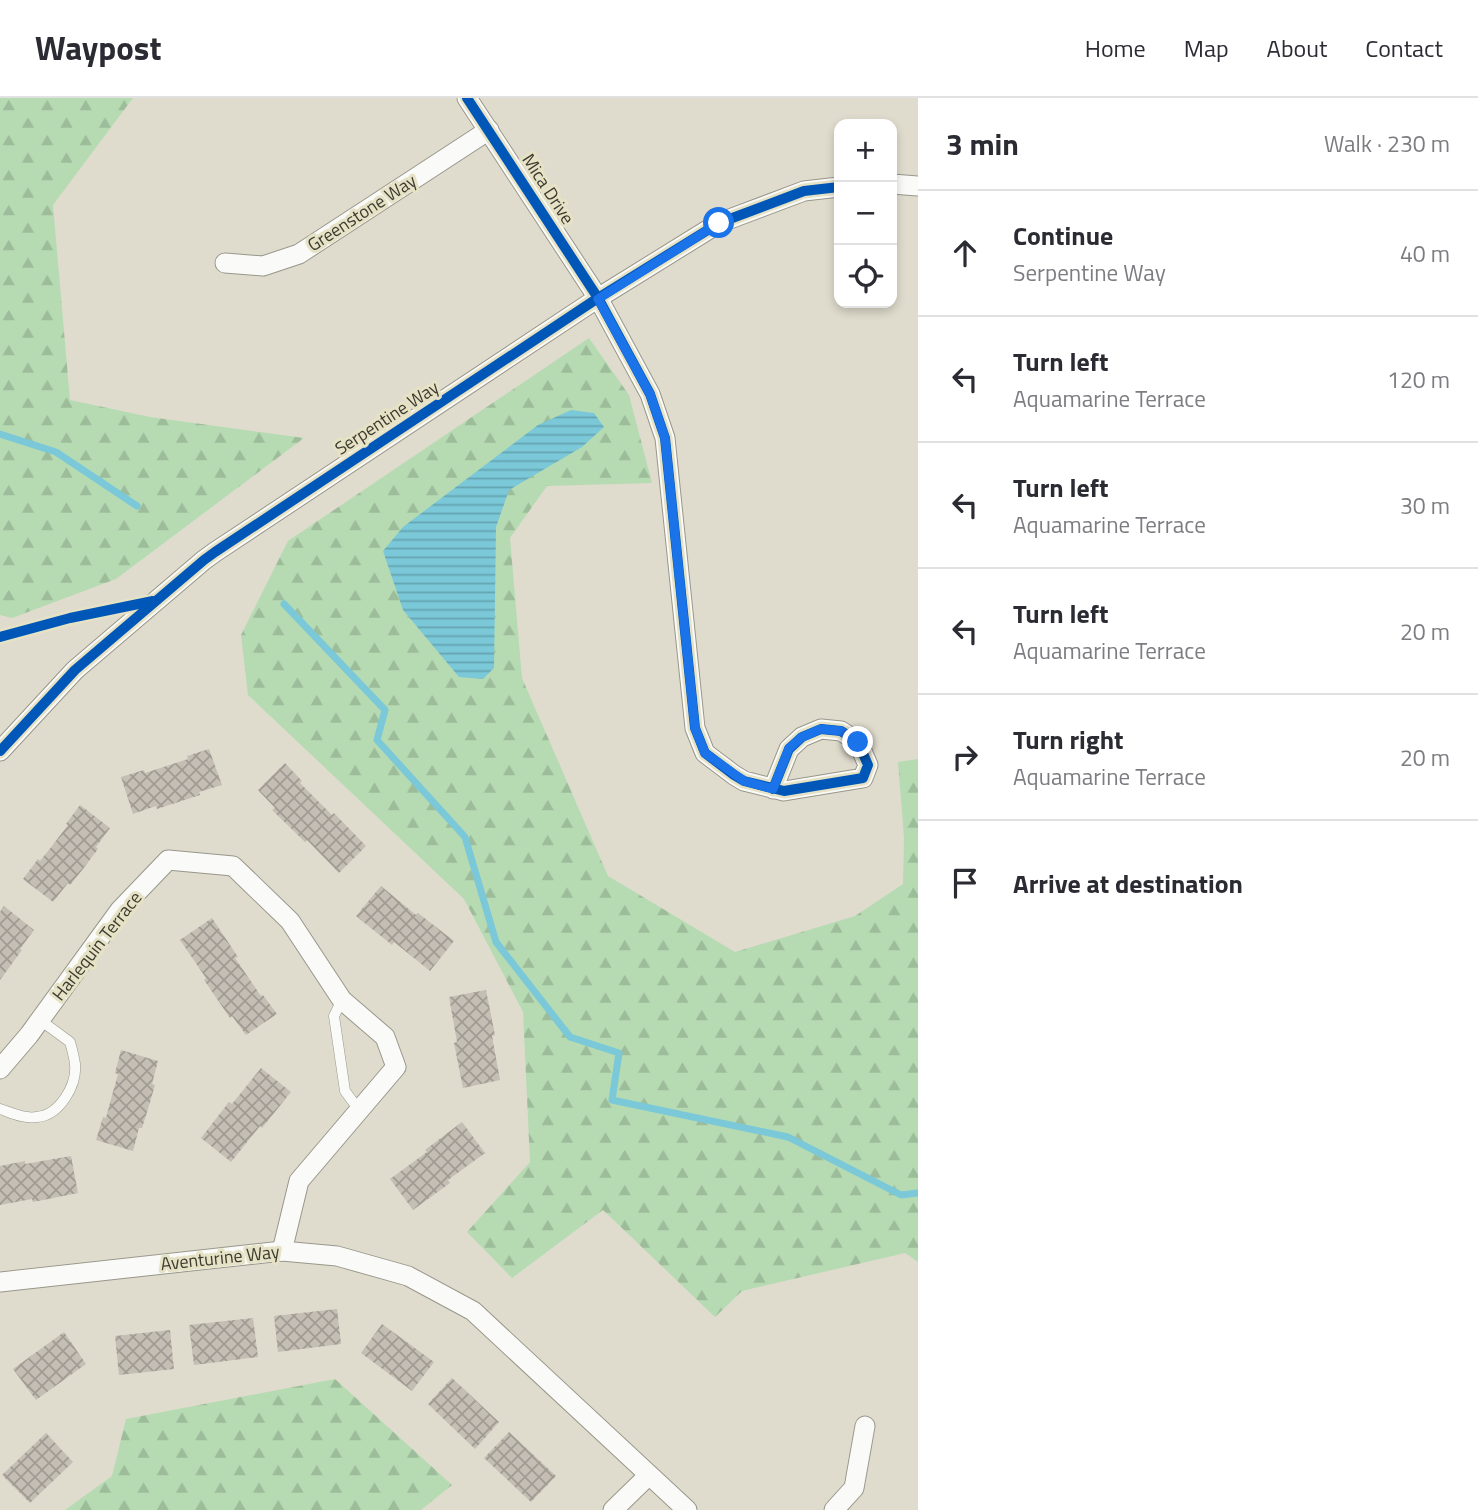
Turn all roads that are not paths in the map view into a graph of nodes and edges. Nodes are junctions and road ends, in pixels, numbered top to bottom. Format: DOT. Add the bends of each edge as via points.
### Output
graph roads {
  1 [pos="467,98"];
  2 [pos="489,130"];
  3 [pos="897,184"];
  4 [pos="918,186"];
  5 [pos="834,188"];
  6 [pos="225,263"];
  7 [pos="598,299"];
  8 [pos="0,751"];
  9 [pos="773,789"];
  10 [pos="342,1000"];
  11 [pos="40,1020"];
  12 [pos="0,1069"];
  13 [pos="0,1109"];
  14 [pos="359,1110"];
  15 [pos="282,1251"];
  16 [pos="0,1282"];
  17 [pos="864,1426"];
  18 [pos="649,1475"];
  19 [pos="613,1510"];
  20 [pos="687,1510"];
  21 [pos="834,1510"];
  1 -- 2 [label="street, Mica Drive"];
  2 -- 6 [label="street, Greenstone Way" via="299,254 263,266"];
  2 -- 7 [label="street, Mica Drive"];
  3 -- 4 [label="street"];
  5 -- 7 [label="street, Serpentine Way" via="804,191 719,223"];
  7 -- 8 [label="street, Serpentine Way" via="204,560 75,670"];
  7 -- 9 [label="street, Mica Drive" via="650,394 665,438 695,728 705,753 744,781"];
  9 -- 9 [label="street" via="789,748 821,729 841,731 858,742 868,765 863,778 784,792"];
  10 -- 11 [label="street, Harlequin Terrace" via="290,921 233,866 168,860 120,910"];
  10 -- 14 [label="lane" via="334,1016 345,1091"];
  10 -- 14 [label="street, Harlequin Terrace" via="385,1037 396,1067"];
  11 -- 12 [label="street, Harlequin Terrace"];
  11 -- 13 [label="lane" via="70,1042 75,1065 72,1083 60,1107 40,1118"];
  14 -- 15 [label="street, Harlequin Terrace" via="299,1181"];
  15 -- 16 [label="street, Aventurine Way"];
  15 -- 18 [label="street, Aventurine Way" via="337,1256 408,1276 473,1311"];
  17 -- 21 [label="street" via="854,1488"];
  18 -- 19 [label="street"];
  18 -- 20 [label="street, Aventurine Way"];
}
